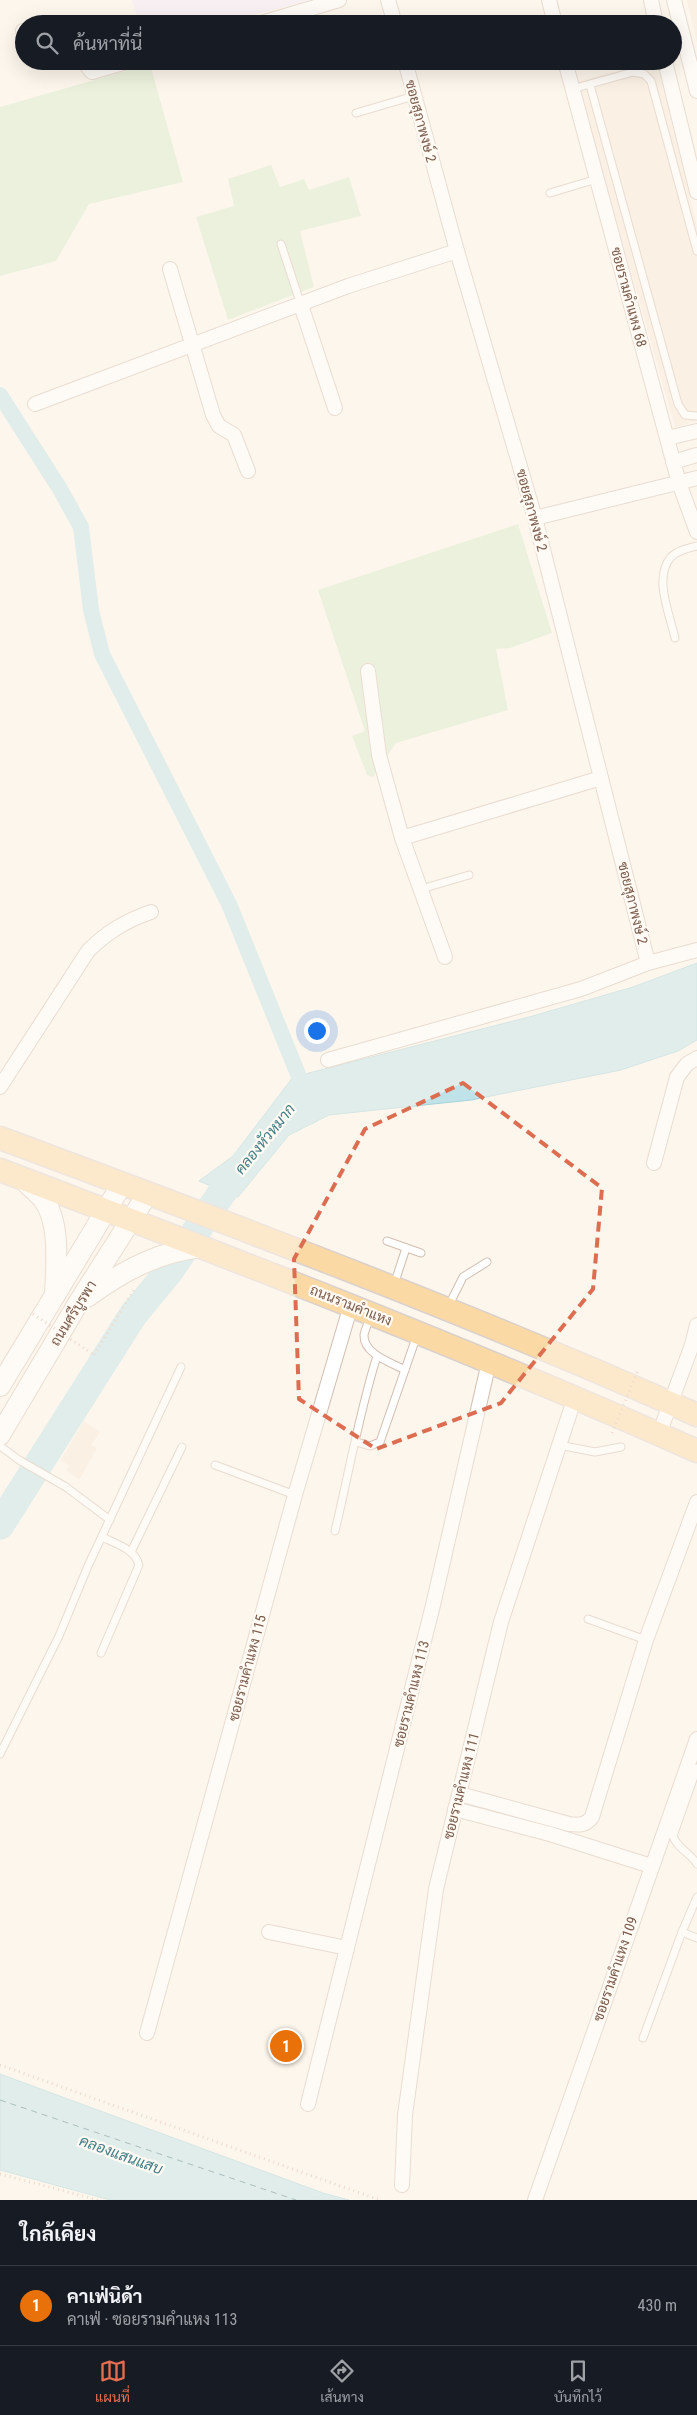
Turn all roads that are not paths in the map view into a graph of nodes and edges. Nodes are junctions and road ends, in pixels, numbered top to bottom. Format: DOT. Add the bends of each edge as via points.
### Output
graph roads {
  1 [pos="339,0"];
  2 [pos="390,0"];
  3 [pos="549,0"];
  4 [pos="651,0"];
  5 [pos="674,0"];
  6 [pos="288,15"];
  7 [pos="393,15"];
  8 [pos="553,15"];
  9 [pos="654,15"];
  10 [pos="678,15"];
  11 [pos="682,32"];
  12 [pos="407,70"];
  13 [pos="567,70"];
  14 [pos="667,70"];
  15 [pos="590,85"];
  16 [pos="572,89"];
  17 [pos="697,92"];
  18 [pos="414,96"];
  19 [pos="356,113"];
  20 [pos="695,175"];
  21 [pos="597,179"];
  22 [pos="550,192"];
  23 [pos="697,192"];
  24 [pos="281,244"];
  25 [pos="457,251"];
  26 [pos="697,251"];
  27 [pos="170,269"];
  28 [pos="301,304"];
  29 [pos="192,344"];
  30 [pos="35,404"];
  31 [pos="335,408"];
  32 [pos="697,416"];
  33 [pos="697,432"];
  34 [pos="667,438"];
  35 [pos="697,455"];
  36 [pos="673,462"];
  37 [pos="248,471"];
  38 [pos="697,478"];
  39 [pos="679,483"];
  40 [pos="535,518"];
  41 [pos="697,532"];
  42 [pos="697,546"];
  43 [pos="675,638"];
  44 [pos="368,671"];
  45 [pos="601,778"];
  46 [pos="402,838"];
  47 [pos="469,875"];
  48 [pos="421,889"];
  49 [pos="150,912"];
  50 [pos="697,950"];
  51 [pos="445,957"];
  52 [pos="648,963"];
  53 [pos="697,1058"];
  54 [pos="328,1060"];
  55 [pos="0,1087"];
  56 [pos="0,1138"];
  57 [pos="654,1164"];
  58 [pos="0,1170"];
  59 [pos="22,1178"];
  60 [pos="122,1184"];
  61 [pos="148,1193"];
  62 [pos="108,1210"];
  63 [pos="133,1220"];
  64 [pos="387,1241"];
  65 [pos="203,1247"];
  66 [pos="406,1248"];
  67 [pos="421,1253"];
  68 [pos="487,1262"];
  69 [pos="392,1289"];
  70 [pos="55,1297"];
  71 [pos="77,1305"];
  72 [pos="351,1305"];
  73 [pos="446,1310"];
  74 [pos="371,1313"];
  75 [pos="697,1325"];
  76 [pos="418,1333"];
  77 [pos="695,1346"];
  78 [pos="377,1356"];
  79 [pos="489,1362"];
  80 [pos="181,1367"];
  81 [pos="405,1370"];
  82 [pos="0,1386"];
  83 [pos="575,1397"];
  84 [pos="670,1403"];
  85 [pos="697,1415"];
  86 [pos="659,1434"];
  87 [pos="0,1435"];
  88 [pos="356,1442"];
  89 [pos="559,1445"];
  90 [pos="0,1446"];
  91 [pos="182,1447"];
  92 [pos="621,1447"];
  93 [pos="697,1451"];
  94 [pos="215,1465"];
  95 [pos="295,1495"];
  96 [pos="697,1502"];
  97 [pos="110,1520"];
  98 [pos="335,1531"];
  99 [pos="102,1537"];
  100 [pos="131,1552"];
  101 [pos="588,1619"];
  102 [pos="646,1640"];
  103 [pos="101,1653"];
  104 [pos="697,1739"];
  105 [pos="0,1754"];
  106 [pos="697,1768"];
  107 [pos="467,1796"];
  108 [pos="455,1809"];
  109 [pos="697,1864"];
  110 [pos="651,1866"];
  111 [pos="697,1897"];
  112 [pos="269,1932"];
  113 [pos="682,1932"];
  114 [pos="697,1938"];
  115 [pos="348,1948"];
  116 [pos="147,2033"];
  117 [pos="643,2038"];
  118 [pos="308,2104"];
  119 [pos="402,2185"];
  120 [pos="535,2200"];
  1 -- 6 [label="street"];
  2 -- 7 [label="street"];
  3 -- 8 [label="street"];
  4 -- 9 [label="street"];
  5 -- 10 [label="street"];
  11 -- 17 [label="street"];
  12 -- 18 [label="street, ซอยสุภาพงษ์ 2"];
  13 -- 16 [label="street, ซอยรามคำแหง 68"];
  14 -- 20 [label="street"];
  15 -- 16 [label="lane"];
  15 -- 26 [label="lane" via="633,72 644,74 651,82"];
  15 -- 32 [label="lane" via="678,404 685,415"];
  16 -- 21 [label="street, ซอยรามคำแหง 68"];
  18 -- 19 [label="lane"];
  18 -- 25 [label="street, ซอยสุภาพงษ์ 2"];
  20 -- 23 [label="street"];
  21 -- 22 [label="lane"];
  21 -- 34 [label="street, ซอยรามคำแหง 68"];
  24 -- 28 [label="lane"];
  25 -- 28 [label="street"];
  25 -- 40 [label="street, ซอยสุภาพงษ์ 2"];
  27 -- 29 [label="street"];
  28 -- 29 [label="street"];
  28 -- 31 [label="street"];
  29 -- 30 [label="street"];
  29 -- 37 [label="street" via="214,415 219,426 234,435"];
  33 -- 34 [label="street"];
  34 -- 36 [label="street, ซอยรามคำแหง 68"];
  35 -- 36 [label="street"];
  36 -- 39 [label="street, ซอยรามคำแหง 68"];
  38 -- 39 [label="street"];
  39 -- 40 [label="street"];
  39 -- 41 [label="street, ซอยรามคำแหง 68"];
  40 -- 45 [label="street, ซอยสุภาพงษ์ 2"];
  42 -- 43 [label="lane" via="671,557 662,580"];
  44 -- 46 [label="street" via="381,764"];
  45 -- 46 [label="street"];
  45 -- 52 [label="street, ซอยสุภาพงษ์ 2"];
  46 -- 48 [label="street"];
  47 -- 48 [label="lane"];
  48 -- 51 [label="street"];
  49 -- 55 [label="street" via="104,934 88,951"];
  50 -- 52 [label="street"];
  52 -- 54 [label="street" via="581,989"];
  53 -- 57 [label="street" via="687,1064 677,1077"];
  56 -- 60 [label="main road"];
  58 -- 59 [label="main road, ถนนรามคำแหง"];
  59 -- 62 [label="main road, ถนนรามคำแหง"];
  59 -- 70 [label="street" via="44,1200 52,1222 56,1244"];
  60 -- 61 [label="main road"];
  60 -- 62 [label="street, ถนนศรีบูรพา"];
  61 -- 63 [label="street, ถนนศรีบูรพา"];
  61 -- 69 [label="main road"];
  62 -- 63 [label="main road, ถนนรามคำแหง"];
  62 -- 70 [label="street, ถนนศรีบูรพา"];
  63 -- 65 [label="main road, ถนนรามคำแหง"];
  63 -- 71 [label="street, ถนนศรีบูรพา"];
  64 -- 66 [label="lane"];
  65 -- 71 [label="street" via="156,1256 134,1276"];
  65 -- 72 [label="main road, ถนนรามคำแหง"];
  66 -- 67 [label="lane"];
  66 -- 69 [label="lane"];
  68 -- 73 [label="lane" via="463,1276"];
  69 -- 73 [label="main road"];
  70 -- 82 [label="street, ถนนศรีบูรพา"];
  71 -- 87 [label="street, ถนนศรีบูรพา"];
  72 -- 74 [label="main road, ถนนรามคำแหง"];
  72 -- 95 [label="street, ซอยรามคำแหง 115"];
  73 -- 84 [label="main road"];
  74 -- 76 [label="main road, ถนนรามคำแหง"];
  74 -- 78 [label="lane" via="364,1336 366,1345"];
  75 -- 77 [label="street"];
  76 -- 79 [label="main road, ถนนรามคำแหง"];
  76 -- 81 [label="lane"];
  77 -- 84 [label="street"];
  78 -- 81 [label="lane"];
  78 -- 88 [label="lane" via="362,1402"];
  79 -- 83 [label="main road, ถนนรามคำแหง"];
  79 -- 115 [label="street, ซอยรามคำแหง 113"];
  80 -- 97 [label="lane"];
  81 -- 88 [label="lane" via="380,1442 370,1446"];
  83 -- 86 [label="main road, ถนนรามคำแหง"];
  83 -- 89 [label="street, ซอยรามคำแหง 111"];
  84 -- 85 [label="main road"];
  84 -- 86 [label="street"];
  86 -- 93 [label="main road, ถนนรามคำแหง"];
  88 -- 98 [label="lane"];
  89 -- 92 [label="lane" via="595,1452"];
  89 -- 108 [label="street, ซอยรามคำแหง 111" via="501,1622"];
  90 -- 97 [label="lane" via="66,1487"];
  91 -- 100 [label="lane"];
  94 -- 95 [label="lane"];
  95 -- 116 [label="street, ซอยรามคำแหง 115"];
  96 -- 102 [label="street"];
  97 -- 99 [label="lane"];
  99 -- 100 [label="lane"];
  99 -- 105 [label="lane" via="59,1636"];
  100 -- 103 [label="lane" via="139,1565"];
  101 -- 102 [label="lane"];
  102 -- 107 [label="street" via="588,1822 569,1824"];
  104 -- 110 [label="street, ซอยรามคำแหง 109"];
  106 -- 109 [label="lane" via="673,1836 674,1842"];
  108 -- 110 [label="street" via="550,1834"];
  108 -- 119 [label="street, ซอยรามคำแหง 111" via="433,1909 405,2115"];
  110 -- 120 [label="street, ซอยรามคำแหง 109"];
  111 -- 113 [label="lane"];
  112 -- 115 [label="street"];
  113 -- 114 [label="lane"];
  113 -- 117 [label="lane"];
  115 -- 118 [label="street, ซอยรามคำแหง 113"];
}
